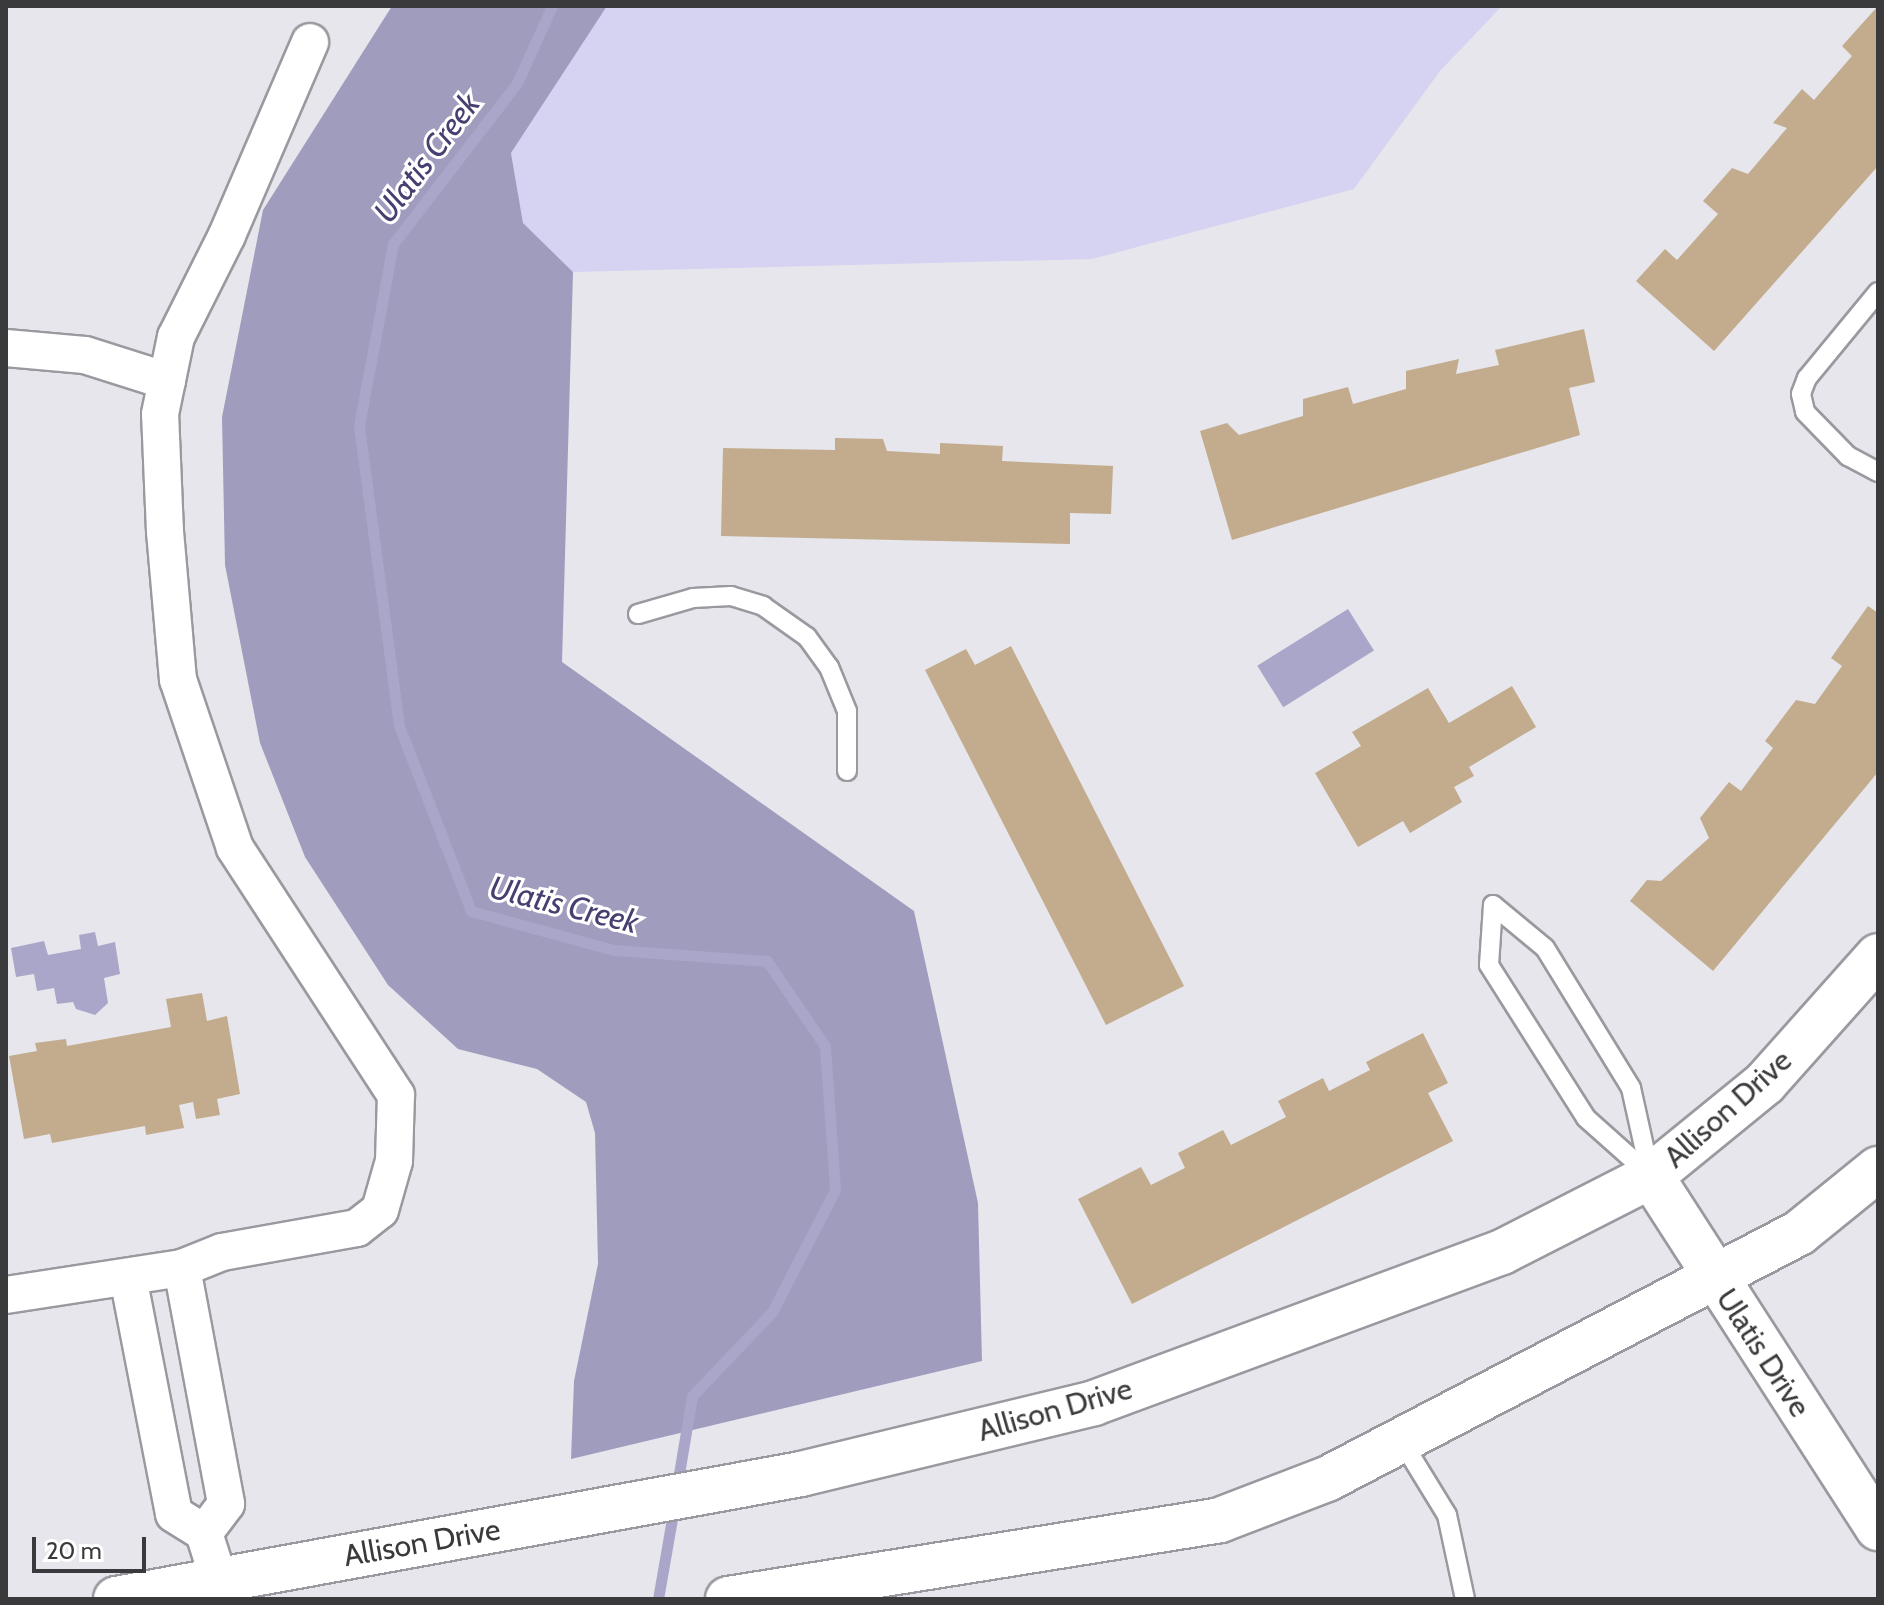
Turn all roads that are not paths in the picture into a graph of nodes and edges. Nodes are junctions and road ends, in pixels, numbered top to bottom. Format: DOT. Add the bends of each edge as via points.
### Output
graph roads {
  1 [pos="310,42"];
  2 [pos="1878,292"];
  3 [pos="6,348"];
  4 [pos="167,381"];
  5 [pos="1878,472"];
  6 [pos="638,614"];
  7 [pos="847,771"];
  8 [pos="1878,956"];
  9 [pos="1878,1169"];
  10 [pos="1651,1176"];
  11 [pos="182,1268"];
  12 [pos="128,1277"];
  13 [pos="1713,1279"];
  14 [pos="6,1295"];
  15 [pos="1401,1440"];
  16 [pos="1871,1505"];
  17 [pos="204,1533"];
  18 [pos="221,1590"];
  19 [pos="747,1596"];
  20 [pos="116,1599"];
  21 [pos="1465,1599"];
  1 -- 4 [label="street" via="227,235 176,337"];
  2 -- 5 [label="lane" via="1807,378 1801,394 1805,412 1848,456"];
  3 -- 4 [label="street" via="85,355"];
  4 -- 11 [label="street" via="160,414 178,680 235,848 396,1095 394,1161 380,1210 357,1228 222,1252"];
  6 -- 7 [label="lane" via="693,598 731,596 763,606 807,637 829,667 847,711"];
  8 -- 10 [label="main road, Allison Drive" via="1765,1083"];
  9 -- 13 [label="main road" via="1799,1233"];
  10 -- 10 [label="lane" via="1631,1088 1545,948 1493,905 1489,965 1586,1118"];
  10 -- 13 [label="main road, Ulatis Drive"];
  10 -- 18 [label="main road, Allison Drive" via="1502,1252 1094,1403 801,1474"];
  11 -- 12 [label="street"];
  11 -- 17 [label="street" via="226,1504"];
  12 -- 14 [label="street"];
  12 -- 17 [label="street" via="174,1514"];
  13 -- 15 [label="main road"];
  13 -- 16 [label="main road, Ulatis Drive"];
  15 -- 19 [label="main road" via="1327,1479 1220,1520"];
  15 -- 21 [label="lane" via="1447,1515"];
  17 -- 18 [label="street"];
  18 -- 20 [label="main road, Allison Drive"];
}
